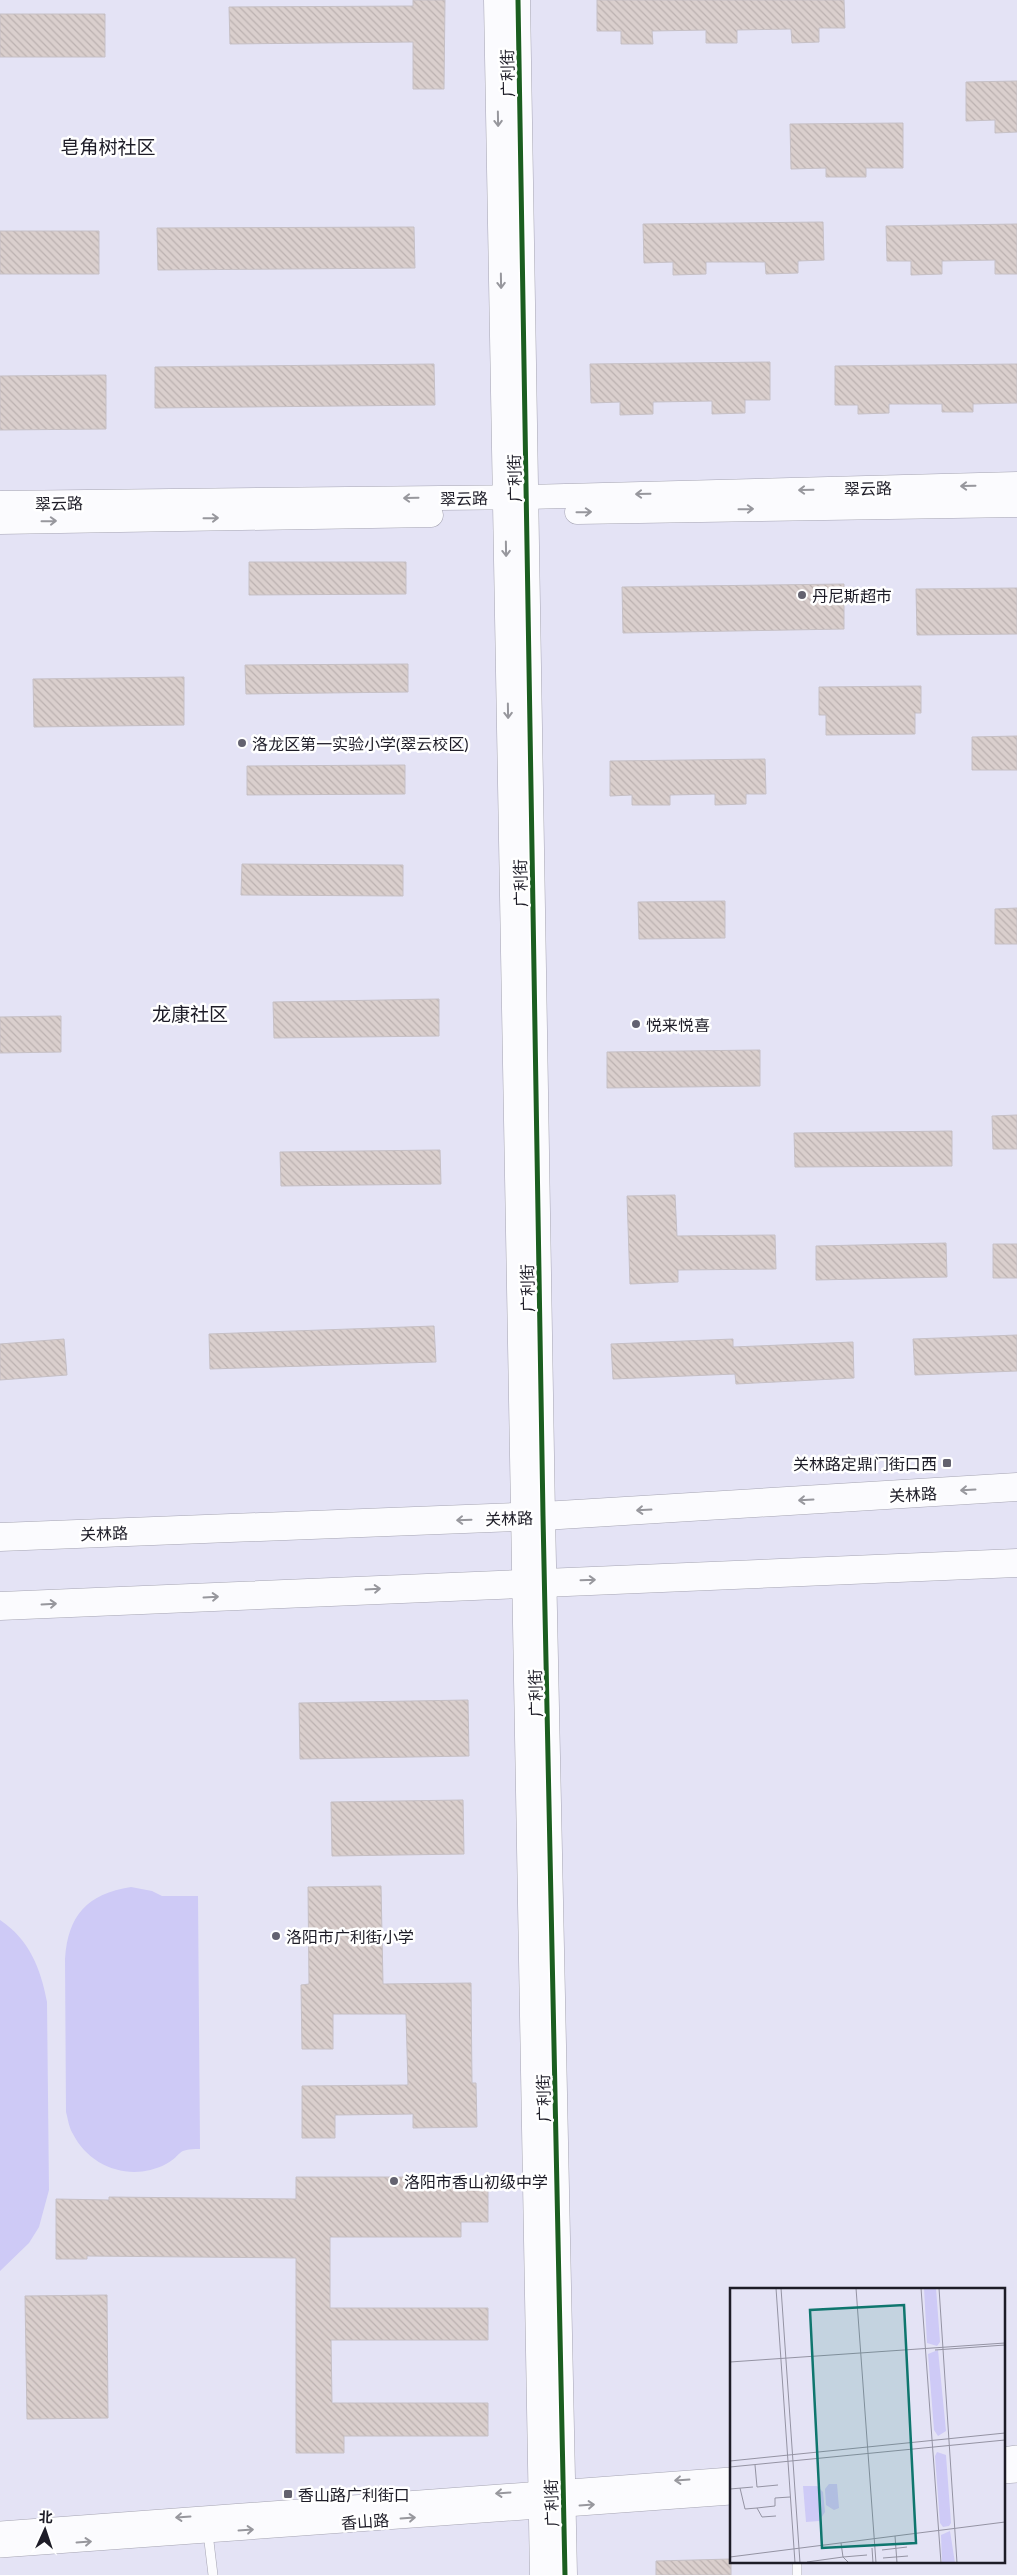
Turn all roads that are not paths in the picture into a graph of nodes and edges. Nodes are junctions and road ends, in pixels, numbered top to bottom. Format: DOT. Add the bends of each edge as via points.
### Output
graph roads {
  1 [pos="496,0"];
  2 [pos="518,0"];
  3 [pos="1017,484"];
  4 [pos="0,503"];
  5 [pos="516,505"];
  6 [pos="1017,505"];
  7 [pos="0,522"];
  8 [pos="1017,1488"];
  9 [pos="533,1517"];
  10 [pos="0,1538"];
  11 [pos="1017,1563"];
  12 [pos="535,1582"];
  13 [pos="0,1606"];
  14 [pos="1004,2456"];
  15 [pos="1017,2456"];
  16 [pos="1017,2473"];
  17 [pos="1004,2474"];
  18 [pos="730,2477"];
  19 [pos="730,2495"];
  20 [pos="552,2499"];
  21 [pos="0,2531"];
  22 [pos="208,2532"];
  23 [pos="0,2548"];
  24 [pos="797,2562"];
  25 [pos="212,2575"];
  26 [pos="542,2575"];
  27 [pos="565,2575"];
  28 [pos="798,2575"];
  1 -- 5 [label="street, 广利街, one-way"];
  2 -- 5 [label="street, 广利街"];
  3 -- 5 [label="street, 翠云路, one-way"];
  5 -- 4 [label="street, 翠云路, one-way"];
  5 -- 6 [label="street, 翠云路, one-way"];
  7 -- 5 [label="street, 翠云路, one-way"];
  5 -- 9 [label="street, 广利街"];
  8 -- 9 [label="main road, 关林路, one-way"];
  9 -- 10 [label="main road, 关林路, one-way"];
  9 -- 12 [label="street, 广利街"];
  12 -- 11 [label="main road, one-way"];
  13 -- 12 [label="main road, one-way"];
  12 -- 20 [label="street, 广利街"];
  14 -- 15 [label="street"];
  16 -- 17 [label="street"];
  18 -- 20 [label="street, 香山路, one-way"];
  20 -- 19 [label="street, 香山路, one-way"];
  20 -- 21 [label="street, 香山路, one-way"];
  22 -- 20 [label="street, 香山路, one-way"];
  20 -- 26 [label="street, 广利街"];
  20 -- 27 [label="street, 广利街"];
  23 -- 22 [label="street, 香山路, one-way"];
  22 -- 25 [label="lane"];
  24 -- 28 [label="lane"];
}
